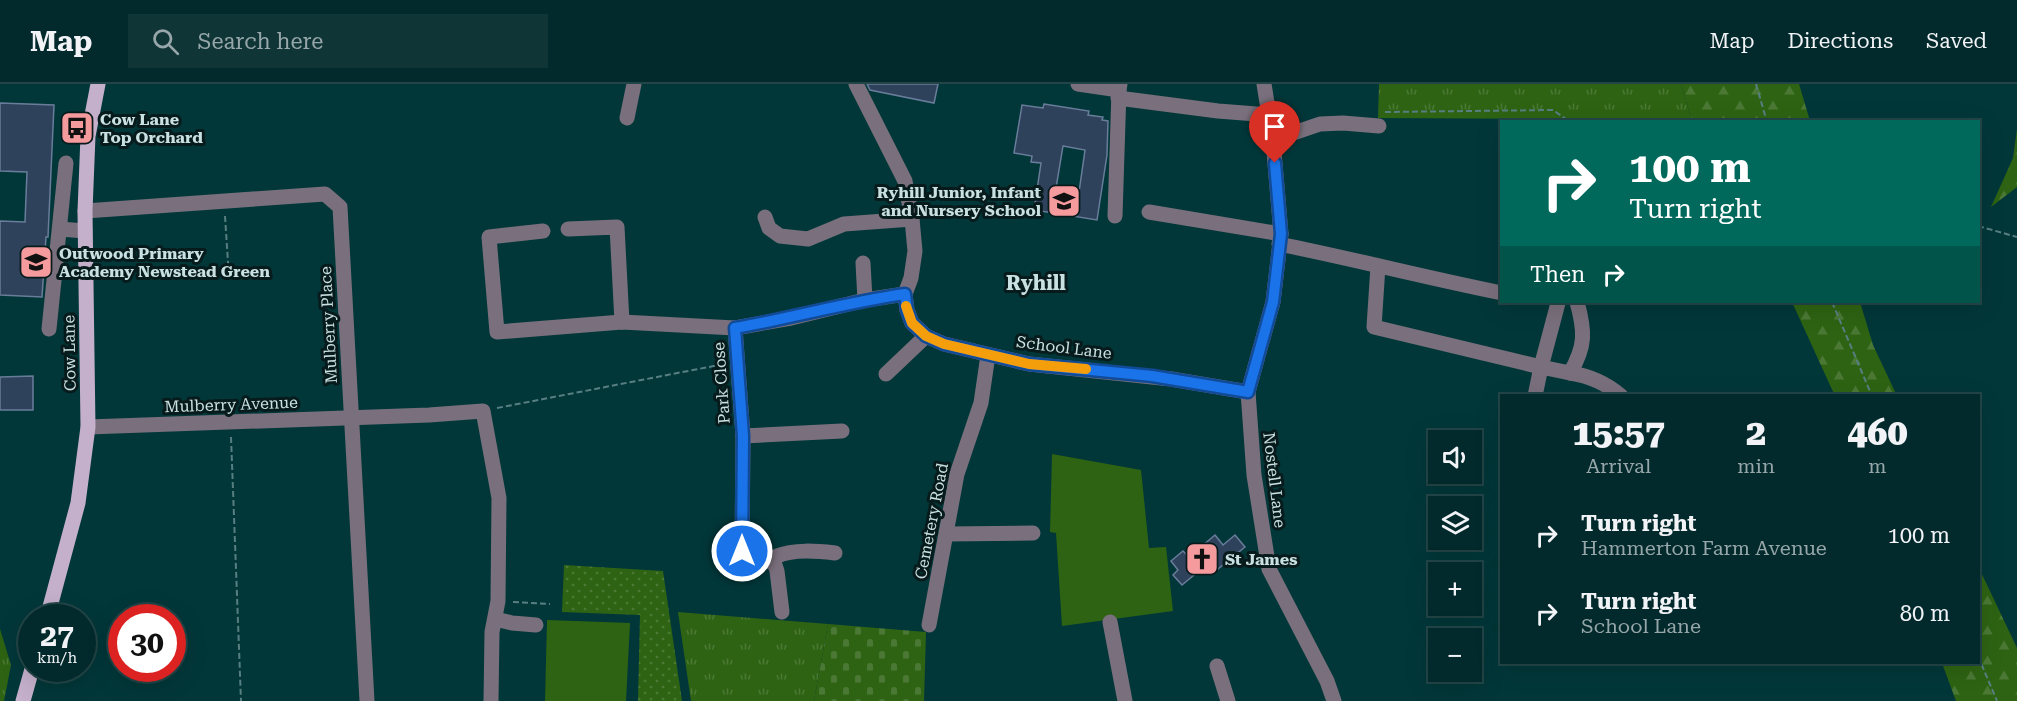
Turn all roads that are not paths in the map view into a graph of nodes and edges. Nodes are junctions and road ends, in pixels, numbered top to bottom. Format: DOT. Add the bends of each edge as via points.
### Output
graph roads {
  1 [pos="98,84"];
  2 [pos="856,84"];
  3 [pos="1078,84"];
  4 [pos="1264,84"];
  5 [pos="1119,91"];
  6 [pos="637,94"];
  7 [pos="1269,115"];
  8 [pos="627,118"];
  9 [pos="1378,119"];
  10 [pos="1273,140"];
  11 [pos="66,163"];
  12 [pos="85,211"];
  13 [pos="1149,212"];
  14 [pos="1114,216"];
  15 [pos="765,218"];
  16 [pos="912,219"];
  17 [pos="60,229"];
  18 [pos="568,229"];
  19 [pos="85,231"];
  20 [pos="543,231"];
  21 [pos="1280,239"];
  22 [pos="863,263"];
  23 [pos="1378,266"];
  24 [pos="1500,293"];
  25 [pos="905,294"];
  26 [pos="865,300"];
  27 [pos="1556,303"];
  28 [pos="1578,303"];
  29 [pos="622,322"];
  30 [pos="735,328"];
  31 [pos="49,329"];
  32 [pos="926,336"];
  33 [pos="988,355"];
  34 [pos="1541,367"];
  35 [pos="1570,373"];
  36 [pos="886,374"];
  37 [pos="1248,392"];
  38 [pos="1535,394"];
  39 [pos="1619,394"];
  40 [pos="351,418"];
  41 [pos="88,427"];
  42 [pos="842,431"];
  43 [pos="743,436"];
  44 [pos="1033,533"];
  45 [pos="947,534"];
  46 [pos="835,553"];
  47 [pos="774,562"];
  48 [pos="51,604"];
  49 [pos="782,612"];
  50 [pos="495,619"];
  51 [pos="1110,622"];
  52 [pos="536,625"];
  53 [pos="929,625"];
  54 [pos="1217,666"];
  55 [pos="29,682"];
  56 [pos="23,701"];
  57 [pos="367,701"];
  58 [pos="491,701"];
  59 [pos="1125,701"];
  60 [pos="1228,701"];
  61 [pos="1334,701"];
  1 -- 12 [label="main road, Cow Lane" via="88,136"];
  2 -- 16 [label="street" via="905,182"];
  3 -- 5 [label="street"];
  4 -- 7 [label="street, Nostell Lane"];
  5 -- 7 [label="street" via="1218,111"];
  5 -- 14 [label="street"];
  6 -- 8 [label="street"];
  7 -- 10 [label="street, Nostell Lane"];
  9 -- 10 [label="street" via="1320,124"];
  10 -- 21 [label="street, Nostell Lane"];
  11 -- 17 [label="street"];
  12 -- 19 [label="main road, Cow Lane"];
  12 -- 40 [label="street, Mulberry Place" via="325,194 340,207"];
  13 -- 21 [label="street"];
  15 -- 16 [label="street" via="769,228 780,236 808,239 834,227 859,222"];
  16 -- 25 [label="street" via="915,251"];
  17 -- 19 [label="street"];
  17 -- 31 [label="street"];
  18 -- 29 [label="street" via="617,227"];
  19 -- 41 [label="main road, Cow Lane"];
  20 -- 29 [label="street" via="489,237 497,332"];
  21 -- 23 [label="street"];
  21 -- 37 [label="street, Nostell Lane" via="1273,302"];
  22 -- 26 [label="street"];
  23 -- 24 [label="street"];
  23 -- 34 [label="street" via="1374,327"];
  25 -- 26 [label="street"];
  25 -- 32 [label="street" via="912,323"];
  26 -- 30 [label="street"];
  27 -- 34 [label="street"];
  28 -- 35 [label="street" via="1583,341"];
  29 -- 30 [label="street"];
  30 -- 43 [label="street, Park Close"];
  32 -- 33 [label="street, School Lane"];
  32 -- 36 [label="street"];
  33 -- 37 [label="street, School Lane" via="1029,364 1149,376"];
  33 -- 45 [label="street, Cemetery Road" via="981,403 957,474"];
  34 -- 35 [label="street"];
  34 -- 38 [label="street"];
  35 -- 39 [label="street" via="1585,375"];
  37 -- 61 [label="street, Nostell Lane" via="1254,475 1269,569 1328,681"];
  40 -- 41 [label="street, Mulberry Avenue"];
  40 -- 50 [label="street, Mulberry Avenue" via="483,411 499,498"];
  40 -- 57 [label="street, Mulberry Place"];
  41 -- 48 [label="main road, Cow Lane" via="78,503"];
  42 -- 43 [label="street, Park Close"];
  43 -- 47 [label="street, Park Close" via="742,551 749,559"];
  44 -- 45 [label="street"];
  45 -- 53 [label="street, Cemetery Road"];
  46 -- 47 [label="street" via="783,553"];
  47 -- 49 [label="street"];
  50 -- 52 [label="street"];
  50 -- 58 [label="street"];
  51 -- 59 [label="street"];
  54 -- 60 [label="street"];
  55 -- 56 [label="main road"];
}
